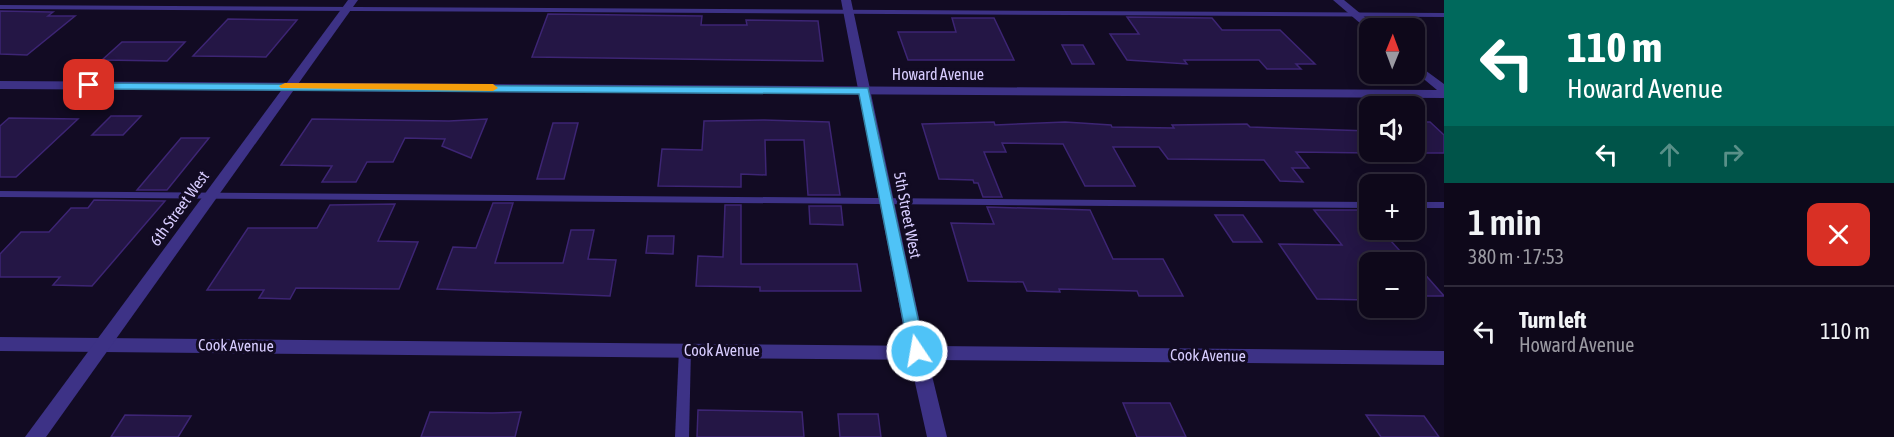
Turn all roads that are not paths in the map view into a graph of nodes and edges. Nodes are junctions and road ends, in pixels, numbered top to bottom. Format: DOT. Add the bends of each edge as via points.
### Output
graph roads {
  1 [pos="1338,0"];
  2 [pos="350,4"];
  3 [pos="847,5"];
  4 [pos="0,7"];
  5 [pos="1356,15"];
  6 [pos="1444,15"];
  7 [pos="1360,18"];
  8 [pos="1425,75"];
  9 [pos="0,85"];
  10 [pos="288,86"];
  11 [pos="864,90"];
  12 [pos="1444,92"];
  13 [pos="0,194"];
  14 [pos="210,196"];
  15 [pos="887,202"];
  16 [pos="1359,205"];
  17 [pos="1425,205"];
  18 [pos="1444,205"];
  19 [pos="0,344"];
  20 [pos="103,344"];
  21 [pos="685,350"];
  22 [pos="917,351"];
  23 [pos="1444,358"];
  24 [pos="35,437"];
  25 [pos="682,437"];
  26 [pos="937,437"];
  1 -- 5 [label="street"];
  2 -- 3 [label="lane"];
  2 -- 4 [label="lane"];
  2 -- 10 [label="street, 6th Street West"];
  3 -- 5 [label="lane"];
  3 -- 11 [label="street, 5th Street West"];
  5 -- 6 [label="lane"];
  5 -- 7 [label="street"];
  8 -- 12 [label="street"];
  9 -- 10 [label="street, Howard Avenue"];
  10 -- 11 [label="street, Howard Avenue"];
  10 -- 14 [label="street, 6th Street West"];
  11 -- 12 [label="street, Howard Avenue"];
  11 -- 15 [label="street, 5th Street West"];
  13 -- 14 [label="lane"];
  14 -- 15 [label="lane"];
  14 -- 20 [label="street, 6th Street West"];
  15 -- 16 [label="lane"];
  15 -- 22 [label="street, 5th Street West"];
  17 -- 18 [label="lane"];
  19 -- 20 [label="street, Cook Avenue"];
  20 -- 21 [label="street, Cook Avenue"];
  20 -- 24 [label="street, 6th Street West"];
  21 -- 22 [label="street, Cook Avenue"];
  21 -- 25 [label="lane"];
  22 -- 23 [label="street, Cook Avenue"];
  22 -- 26 [label="street, 5th Street West"];
}
